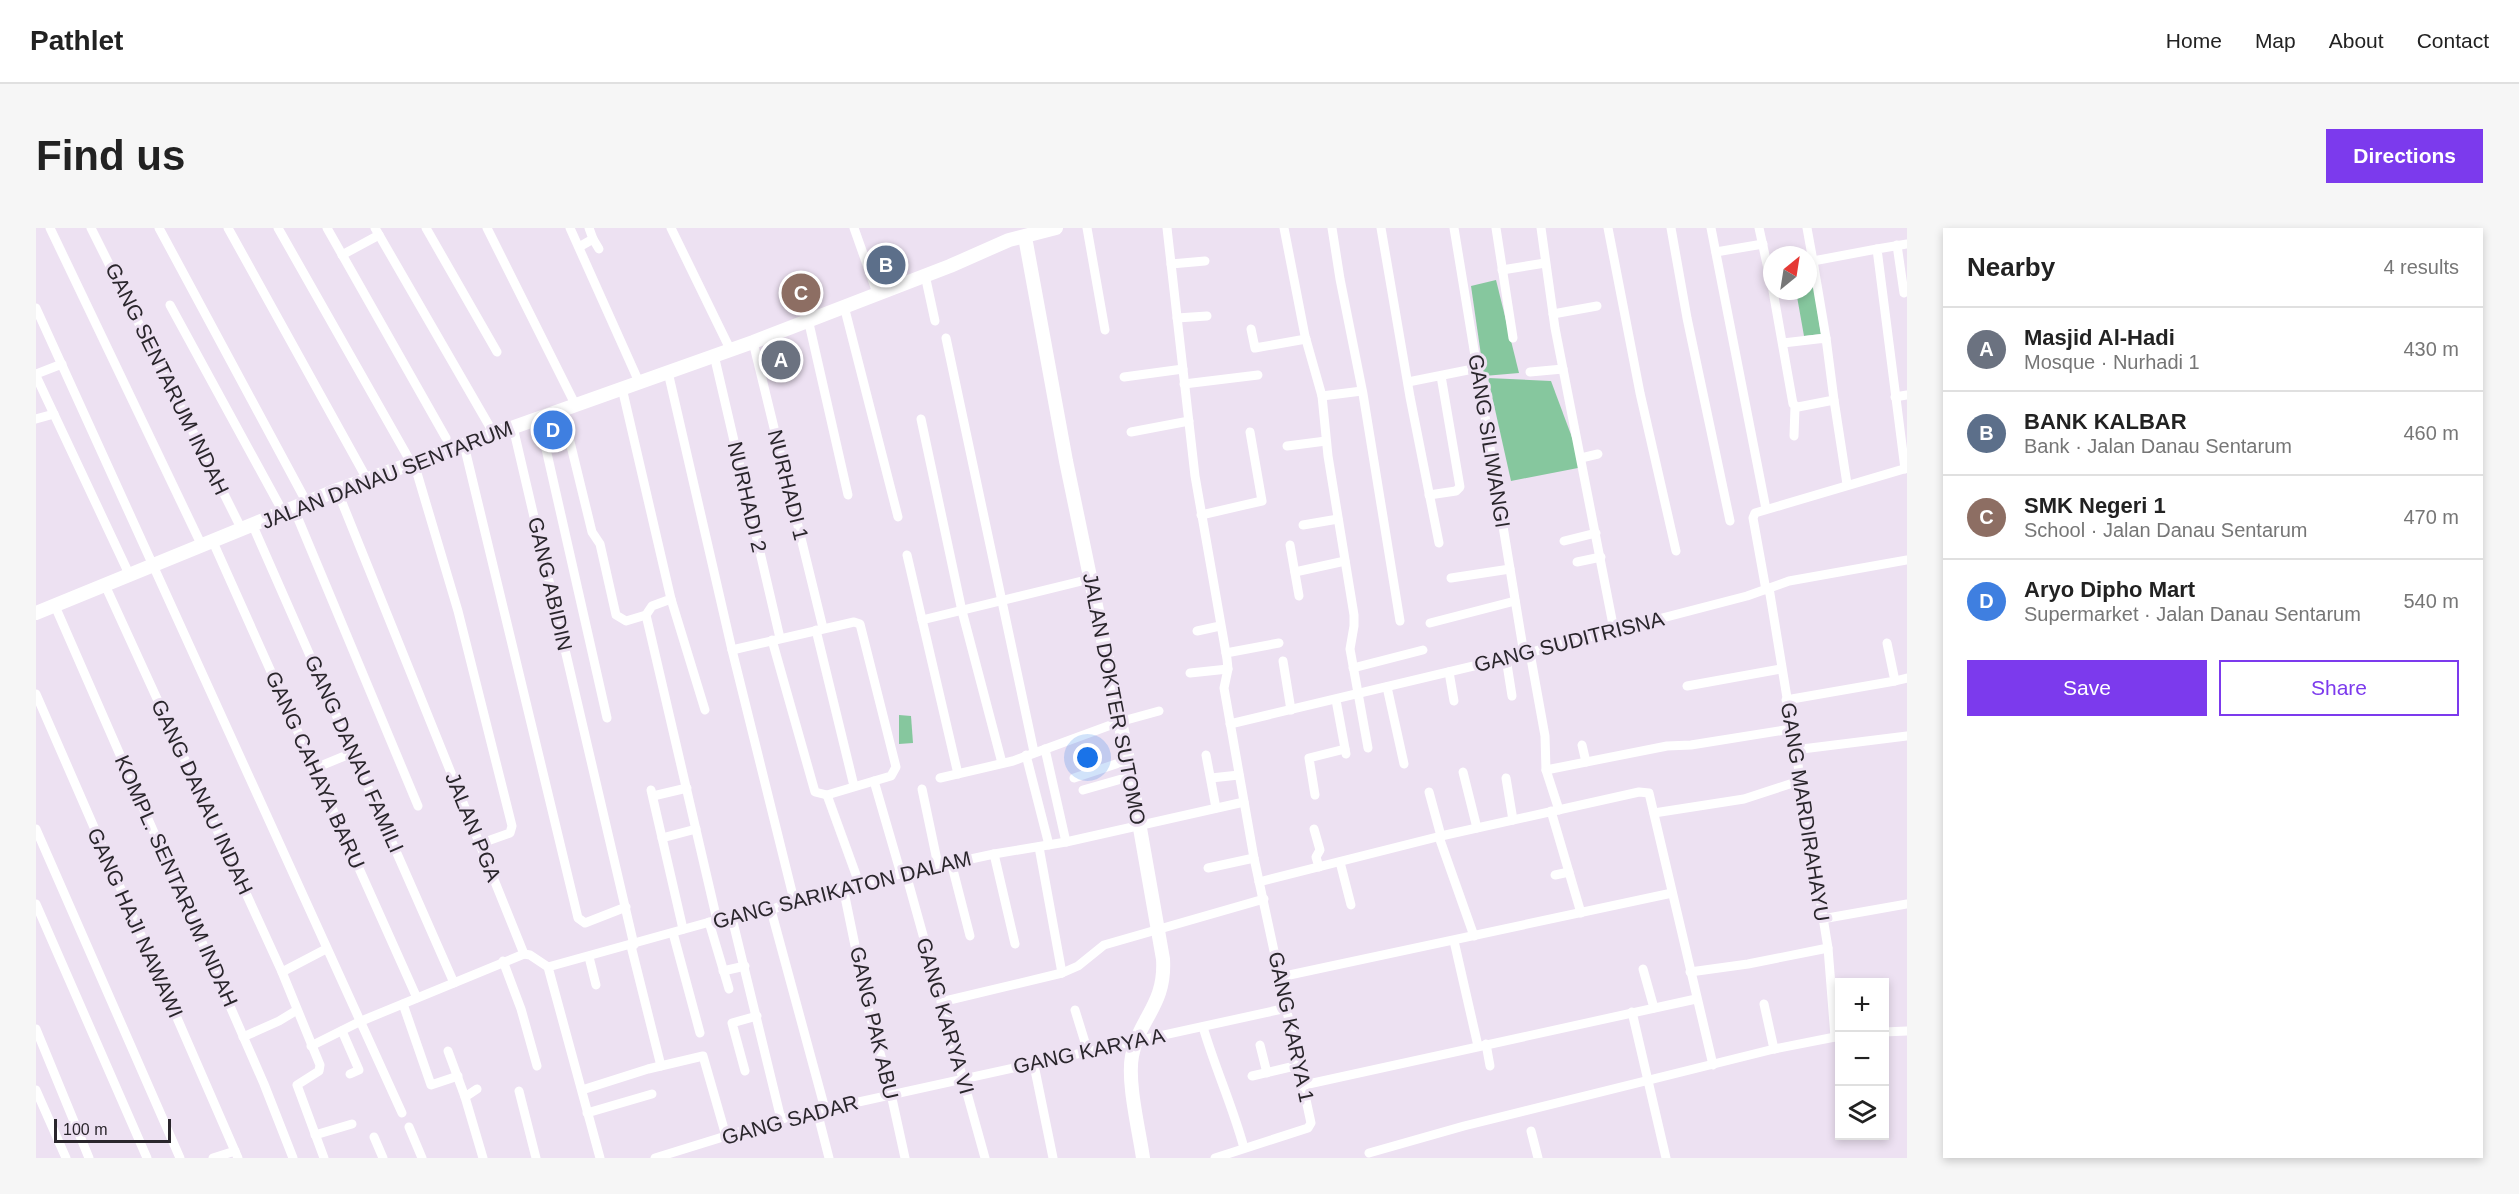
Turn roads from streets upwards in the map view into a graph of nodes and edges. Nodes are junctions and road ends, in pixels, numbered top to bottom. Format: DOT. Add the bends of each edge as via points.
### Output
graph roads {
  1 [pos="50,228"];
  2 [pos="91,228"];
  3 [pos="159,228"];
  4 [pos="228,228"];
  5 [pos="278,228"];
  6 [pos="327,228"];
  7 [pos="487,228"];
  8 [pos="570,228"];
  9 [pos="589,228"];
  10 [pos="671,228"];
  11 [pos="854,228"];
  12 [pos="1056,228"];
  13 [pos="1087,228"];
  14 [pos="1167,228"];
  15 [pos="1284,228"];
  16 [pos="1332,228"];
  17 [pos="1381,228"];
  18 [pos="1454,228"];
  19 [pos="1496,228"];
  20 [pos="1540,228"];
  21 [pos="1608,228"];
  22 [pos="1671,228"];
  23 [pos="1711,228"];
  24 [pos="1760,228"];
  25 [pos="1807,228"];
  26 [pos="428,229"];
  27 [pos="377,231"];
  28 [pos="1007,234"];
  29 [pos="1025,237"];
  30 [pos="593,239"];
  31 [pos="1763,244"];
  32 [pos="1902,245"];
  33 [pos="1810,246"];
  34 [pos="579,247"];
  35 [pos="599,249"];
  36 [pos="1877,249"];
  37 [pos="1716,252"];
  38 [pos="342,255"];
  39 [pos="1817,260"];
  40 [pos="1206,261"];
  41 [pos="1545,263"];
  42 [pos="1172,264"];
  43 [pos="1502,270"];
  44 [pos="925,275"];
  45 [pos="1817,285"];
  46 [pos="877,293"];
  47 [pos="1904,293"];
  48 [pos="1774,300"];
  49 [pos="170,305"];
  50 [pos="844,306"];
  51 [pos="1597,306"];
  52 [pos="36,308"];
  53 [pos="1553,314"];
  54 [pos="1207,316"];
  55 [pos="1177,318"];
  56 [pos="808,319"];
  57 [pos="935,321"];
  58 [pos="1251,329"];
  59 [pos="1105,330"];
  60 [pos="946,338"];
  61 [pos="1513,338"];
  62 [pos="1826,338"];
  63 [pos="1306,339"];
  64 [pos="753,342"];
  65 [pos="1783,343"];
  66 [pos="730,349"];
  67 [pos="497,352"];
  68 [pos="714,355"];
  69 [pos="62,364"];
  70 [pos="1478,368"];
  71 [pos="1183,369"];
  72 [pos="1563,369"];
  73 [pos="668,372"];
  74 [pos="1530,372"];
  75 [pos="36,375"];
  76 [pos="1258,375"];
  77 [pos="1441,376"];
  78 [pos="1124,377"];
  79 [pos="639,382"];
  80 [pos="1408,382"];
  81 [pos="1184,384"];
  82 [pos="622,388"];
  83 [pos="1362,391"];
  84 [pos="1907,395"];
  85 [pos="1322,396"];
  86 [pos="1895,397"];
  87 [pos="1834,400"];
  88 [pos="569,407"];
  89 [pos="1795,407"];
  90 [pos="54,414"];
  91 [pos="539,418"];
  92 [pos="36,419"];
  93 [pos="921,419"];
  94 [pos="1189,421"];
  95 [pos="513,427"];
  96 [pos="1131,432"];
  97 [pos="1250,432"];
  98 [pos="494,434"];
  99 [pos="1794,436"];
  100 [pos="1326,441"];
  101 [pos="453,444"];
  102 [pos="1287,446"];
  103 [pos="1598,454"];
  104 [pos="1581,458"];
  105 [pos="410,464"];
  106 [pos="1906,469"];
  107 [pos="367,479"];
  108 [pos="1847,484"];
  109 [pos="337,490"];
  110 [pos="848,495"];
  111 [pos="1429,495"];
  112 [pos="307,503"];
  113 [pos="1766,509"];
  114 [pos="289,511"];
  115 [pos="1201,514"];
  116 [pos="898,517"];
  117 [pos="1338,519"];
  118 [pos="1730,521"];
  119 [pos="1303,525"];
  120 [pos="248,528"];
  121 [pos="1596,533"];
  122 [pos="1564,541"];
  123 [pos="1439,543"];
  124 [pos="208,544"];
  125 [pos="1290,545"];
  126 [pos="1676,551"];
  127 [pos="907,555"];
  128 [pos="1601,557"];
  129 [pos="1907,560"];
  130 [pos="1345,561"];
  131 [pos="1577,562"];
  132 [pos="155,566"];
  133 [pos="1510,569"];
  134 [pos="1295,572"];
  135 [pos="130,576"];
  136 [pos="1451,578"];
  137 [pos="1090,579"];
  138 [pos="105,585"];
  139 [pos="1767,589"];
  140 [pos="1299,596"];
  141 [pos="671,599"];
  142 [pos="1003,601"];
  143 [pos="1515,601"];
  144 [pos="56,606"];
  145 [pos="962,611"];
  146 [pos="36,613"];
  147 [pos="646,615"];
  148 [pos="922,620"];
  149 [pos="1400,621"];
  150 [pos="1430,623"];
  151 [pos="1220,626"];
  152 [pos="820,629"];
  153 [pos="1614,630"];
  154 [pos="1197,631"];
  155 [pos="776,639"];
  156 [pos="1279,642"];
  157 [pos="1887,643"];
  158 [pos="732,650"];
  159 [pos="1423,650"];
  160 [pos="1226,653"];
  161 [pos="1527,654"];
  162 [pos="1506,658"];
  163 [pos="1283,661"];
  164 [pos="1353,668"];
  165 [pos="1228,669"];
  166 [pos="1781,669"];
  167 [pos="1449,672"];
  168 [pos="1190,673"];
  169 [pos="1907,678"];
  170 [pos="1895,681"];
  171 [pos="1687,686"];
  172 [pos="1388,687"];
  173 [pos="36,694"];
  174 [pos="1358,694"];
  175 [pos="1512,696"];
  176 [pos="1336,700"];
  177 [pos="1786,700"];
  178 [pos="1454,701"];
  179 [pos="705,710"];
  180 [pos="1291,710"];
  181 [pos="1158,711"];
  182 [pos="607,718"];
  183 [pos="1119,722"];
  184 [pos="1230,724"];
  185 [pos="1791,729"];
  186 [pos="1907,736"];
  187 [pos="1582,745"];
  188 [pos="1368,748"];
  189 [pos="1045,749"];
  190 [pos="1794,750"];
  191 [pos="352,753"];
  192 [pos="1030,753"];
  193 [pos="1206,755"];
  194 [pos="1128,760"];
  195 [pos="1586,762"];
  196 [pos="1002,763"];
  197 [pos="1404,764"];
  198 [pos="314,769"];
  199 [pos="1546,770"];
  200 [pos="1463,772"];
  201 [pos="958,774"];
  202 [pos="1239,775"];
  203 [pos="1131,776"];
  204 [pos="940,778"];
  205 [pos="1074,778"];
  206 [pos="1211,778"];
  207 [pos="1506,778"];
  208 [pos="874,781"];
  209 [pos="1799,781"];
  210 [pos="854,786"];
  211 [pos="687,788"];
  212 [pos="922,789"];
  213 [pos="1083,790"];
  214 [pos="1429,792"];
  215 [pos="827,795"];
  216 [pos="1315,795"];
  217 [pos="1244,802"];
  218 [pos="418,806"];
  219 [pos="1216,808"];
  220 [pos="1555,810"];
  221 [pos="1654,813"];
  222 [pos="1512,820"];
  223 [pos="1139,825"];
  224 [pos="1477,828"];
  225 [pos="36,829"];
  226 [pos="696,829"];
  227 [pos="1314,829"];
  228 [pos="1440,837"];
  229 [pos="662,838"];
  230 [pos="1066,842"];
  231 [pos="479,844"];
  232 [pos="1049,845"];
  233 [pos="1039,847"];
  234 [pos="994,854"];
  235 [pos="1254,858"];
  236 [pos="951,862"];
  237 [pos="1340,862"];
  238 [pos="938,866"];
  239 [pos="1319,867"];
  240 [pos="1208,868"];
  241 [pos="1569,872"];
  242 [pos="904,874"];
  243 [pos="1555,875"];
  244 [pos="1259,882"];
  245 [pos="859,883"];
  246 [pos="843,887"];
  247 [pos="1672,893"];
  248 [pos="1264,899"];
  249 [pos="794,900"];
  250 [pos="36,904"];
  251 [pos="1907,904"];
  252 [pos="1351,905"];
  253 [pos="626,907"];
  254 [pos="771,910"];
  255 [pos="1581,913"];
  256 [pos="732,918"];
  257 [pos="1822,919"];
  258 [pos="713,921"];
  259 [pos="683,929"];
  260 [pos="1158,931"];
  261 [pos="673,933"];
  262 [pos="970,936"];
  263 [pos="1474,936"];
  264 [pos="1454,941"];
  265 [pos="1015,944"];
  266 [pos="633,945"];
  267 [pos="1828,948"];
  268 [pos="326,949"];
  269 [pos="524,954"];
  270 [pos="589,957"];
  271 [pos="503,961"];
  272 [pos="745,966"];
  273 [pos="548,967"];
  274 [pos="1643,969"];
  275 [pos="723,971"];
  276 [pos="282,972"];
  277 [pos="1690,972"];
  278 [pos="1062,973"];
  279 [pos="1280,977"];
  280 [pos="454,983"];
  281 [pos="596,986"];
  282 [pos="729,989"];
  283 [pos="417,998"];
  284 [pos="1696,999"];
  285 [pos="941,1002"];
  286 [pos="403,1004"];
  287 [pos="1764,1004"];
  288 [pos="1287,1008"];
  289 [pos="1654,1008"];
  290 [pos="297,1010"];
  291 [pos="1075,1010"];
  292 [pos="1632,1012"];
  293 [pos="757,1016"];
  294 [pos="359,1022"];
  295 [pos="1203,1027"];
  296 [pos="36,1029"];
  297 [pos="1907,1030"];
  298 [pos="342,1031"];
  299 [pos="1836,1032"];
  300 [pos="1889,1032"];
  301 [pos="700,1033"];
  302 [pos="243,1037"];
  303 [pos="1835,1037"];
  304 [pos="1138,1041"];
  305 [pos="1260,1045"];
  306 [pos="1482,1045"];
  307 [pos="311,1046"];
  308 [pos="1774,1049"];
  309 [pos="448,1050"];
  310 [pos="1088,1052"];
  311 [pos="1034,1065"];
  312 [pos="1299,1065"];
  313 [pos="1713,1065"];
  314 [pos="537,1066"];
  315 [pos="661,1066"];
  316 [pos="1491,1066"];
  317 [pos="745,1071"];
  318 [pos="1268,1073"];
  319 [pos="350,1074"];
  320 [pos="458,1076"];
  321 [pos="1252,1076"];
  322 [pos="963,1078"];
  323 [pos="1647,1081"];
  324 [pos="1304,1084"];
  325 [pos="477,1089"];
  326 [pos="36,1090"];
  327 [pos="582,1090"];
  328 [pos="519,1091"];
  329 [pos="652,1094"];
  330 [pos="891,1094"];
  331 [pos="465,1097"];
  332 [pos="821,1110"];
  333 [pos="402,1113"];
  334 [pos="587,1113"];
  335 [pos="781,1119"];
  336 [pos="352,1124"];
  337 [pos="409,1127"];
  338 [pos="1531,1131"];
  339 [pos="315,1135"];
  340 [pos="726,1136"];
  341 [pos="374,1137"];
  342 [pos="1244,1148"];
  343 [pos="1369,1153"];
  344 [pos="237,1154"];
  345 [pos="66,1158"];
  346 [pos="89,1158"];
  347 [pos="147,1158"];
  348 [pos="180,1158"];
  349 [pos="213,1158"];
  350 [pos="293,1158"];
  351 [pos="324,1158"];
  352 [pos="383,1158"];
  353 [pos="422,1158"];
  354 [pos="483,1158"];
  355 [pos="536,1158"];
  356 [pos="600,1158"];
  357 [pos="655,1158"];
  358 [pos="829,1158"];
  359 [pos="904,1158"];
  360 [pos="985,1158"];
  361 [pos="1053,1158"];
  362 [pos="1143,1158"];
  363 [pos="1215,1158"];
  364 [pos="1538,1158"];
  365 [pos="1666,1158"];
  1 -- 124 [label="street, GANG CAHAYA BARU"];
  2 -- 120 [label="street, GANG SENTARUM INDAH"];
  3 -- 112 [label="street"];
  4 -- 107 [label="street"];
  5 -- 105 [label="street"];
  6 -- 38 [label="street"];
  7 -- 88 [label="street"];
  8 -- 34 [label="street"];
  9 -- 30 [label="street"];
  10 -- 66 [label="street"];
  11 -- 46 [label="street"];
  12 -- 29 [label="street, JALAN DANAU SENTARUM"];
  13 -- 59 [label="street"];
  14 -- 42 [label="street, GANG KARYA 1"];
  15 -- 63 [label="street"];
  16 -- 83 [label="street"];
  17 -- 80 [label="street"];
  18 -- 70 [label="street, GANG SILIWANGI"];
  19 -- 43 [label="street"];
  20 -- 41 [label="street"];
  21 -- 126 [label="street"];
  22 -- 118 [label="street"];
  23 -- 37 [label="street"];
  24 -- 31 [label="street"];
  25 -- 33 [label="street"];
  26 -- 67 [label="street"];
  27 -- 38 [label="street"];
  27 -- 98 [label="street"];
  28 -- 29 [label="street, JALAN DANAU SENTARUM"];
  28 -- 44 [label="street, JALAN DANAU SENTARUM"];
  29 -- 137 [label="street, JALAN DOKTER SUTOMO"];
  30 -- 34 [label="street"];
  30 -- 35 [label="street"];
  31 -- 37 [label="street"];
  32 -- 36 [label="street"];
  32 -- 47 [label="street"];
  34 -- 79 [label="street"];
  36 -- 39 [label="street"];
  36 -- 86 [label="street"];
  37 -- 113 [label="street"];
  38 -- 101 [label="street"];
  40 -- 42 [label="street"];
  41 -- 43 [label="street"];
  41 -- 53 [label="street"];
  42 -- 55 [label="street, GANG KARYA 1"];
  43 -- 61 [label="street"];
  44 -- 46 [label="street, JALAN DANAU SENTARUM"];
  44 -- 57 [label="street"];
  45 -- 62 [label="street"];
  46 -- 50 [label="street, JALAN DANAU SENTARUM"];
  48 -- 65 [label="street"];
  49 -- 114 [label="street"];
  50 -- 56 [label="street, JALAN DANAU SENTARUM"];
  50 -- 116 [label="street"];
  51 -- 53 [label="street"];
  52 -- 69 [label="street"];
  53 -- 72 [label="street"];
  54 -- 55 [label="street"];
  55 -- 71 [label="street, GANG KARYA 1"];
  56 -- 64 [label="street, JALAN DANAU SENTARUM"];
  56 -- 110 [label="street"];
  58 -- 63 [label="street" via="1255,348"];
  60 -- 142 [label="street"];
  62 -- 65 [label="street"];
  62 -- 87 [label="street"];
  63 -- 85 [label="street"];
  64 -- 66 [label="street, JALAN DANAU SENTARUM"];
  64 -- 152 [label="street, NURHADI 1"];
  65 -- 89 [label="street"];
  66 -- 68 [label="street, JALAN DANAU SENTARUM"];
  68 -- 73 [label="street, JALAN DANAU SENTARUM"];
  68 -- 155 [label="street, NURHADI 2"];
  69 -- 75 [label="street"];
  69 -- 132 [label="street"];
  70 -- 77 [label="street"];
  70 -- 133 [label="street, GANG SILIWANGI"];
  71 -- 78 [label="street"];
  71 -- 81 [label="street, GANG KARYA 1"];
  72 -- 74 [label="street"];
  72 -- 104 [label="street"];
  73 -- 79 [label="street, JALAN DANAU SENTARUM"];
  73 -- 158 [label="street"];
  75 -- 90 [label="street"];
  76 -- 81 [label="street"];
  77 -- 80 [label="street"];
  77 -- 111 [label="street" via="1460,487"];
  79 -- 82 [label="street, JALAN DANAU SENTARUM"];
  80 -- 111 [label="street"];
  81 -- 94 [label="street, GANG KARYA 1"];
  82 -- 88 [label="street, JALAN DANAU SENTARUM"];
  82 -- 141 [label="street"];
  83 -- 85 [label="street"];
  83 -- 149 [label="street"];
  84 -- 86 [label="street"];
  85 -- 100 [label="street"];
  86 -- 106 [label="street"];
  87 -- 89 [label="street"];
  87 -- 108 [label="street"];
  88 -- 91 [label="street, JALAN DANAU SENTARUM"];
  88 -- 147 [label="street" via="592,532 600,544 616,615 624,621"];
  89 -- 99 [label="street"];
  90 -- 92 [label="street"];
  90 -- 135 [label="street"];
  91 -- 95 [label="street, JALAN DANAU SENTARUM"];
  91 -- 182 [label="street"];
  93 -- 145 [label="street"];
  94 -- 96 [label="street"];
  94 -- 115 [label="street, GANG KARYA 1"];
  95 -- 98 [label="street, JALAN DANAU SENTARUM"];
  95 -- 253 [label="street, GANG ABIDIN"];
  97 -- 115 [label="street" via="1262,501"];
  98 -- 101 [label="street, JALAN DANAU SENTARUM"];
  100 -- 102 [label="street"];
  100 -- 117 [label="street"];
  101 -- 105 [label="street, JALAN DANAU SENTARUM"];
  101 -- 253 [label="street" via="578,918 585,923"];
  103 -- 104 [label="street"];
  104 -- 121 [label="street"];
  105 -- 107 [label="street, JALAN DANAU SENTARUM"];
  105 -- 231 [label="street" via="417,473 458,611 512,826 510,833"];
  106 -- 108 [label="street"];
  107 -- 109 [label="street, JALAN DANAU SENTARUM"];
  108 -- 113 [label="street"];
  109 -- 112 [label="street, JALAN DANAU SENTARUM"];
  109 -- 231 [label="street, JALAN PGA"];
  111 -- 123 [label="street"];
  112 -- 114 [label="street, JALAN DANAU SENTARUM"];
  113 -- 139 [label="street, GANG MARDIRAHAYU" via="1753,517"];
  114 -- 120 [label="street, JALAN DANAU SENTARUM"];
  114 -- 218 [label="street"];
  115 -- 151 [label="street, GANG KARYA 1"];
  117 -- 119 [label="street"];
  117 -- 130 [label="street"];
  120 -- 124 [label="street, JALAN DANAU SENTARUM"];
  120 -- 191 [label="street, GANG DANAU FAMILI"];
  121 -- 122 [label="street"];
  121 -- 128 [label="street"];
  124 -- 132 [label="street, JALAN DANAU SENTARUM"];
  124 -- 198 [label="street, GANG CAHAYA BARU"];
  125 -- 134 [label="street"];
  127 -- 148 [label="street"];
  128 -- 131 [label="street"];
  128 -- 153 [label="street"];
  129 -- 139 [label="street, GANG SUDITRISNA" via="1789,581"];
  130 -- 134 [label="street"];
  130 -- 164 [label="street" via="1354,622 1350,643"];
  132 -- 135 [label="street, JALAN DANAU SENTARUM"];
  132 -- 268 [label="street"];
  133 -- 136 [label="street"];
  133 -- 143 [label="street, GANG SILIWANGI"];
  134 -- 140 [label="street"];
  135 -- 138 [label="street, JALAN DANAU SENTARUM"];
  137 -- 142 [label="street"];
  137 -- 183 [label="street, JALAN DOKTER SUTOMO"];
  138 -- 144 [label="street, JALAN DANAU SENTARUM"];
  138 -- 276 [label="street, GANG DANAU INDAH"];
  139 -- 153 [label="street, GANG SUDITRISNA"];
  139 -- 166 [label="street, GANG MARDIRAHAYU"];
  141 -- 147 [label="street" via="652,606"];
  141 -- 179 [label="street"];
  142 -- 145 [label="street"];
  142 -- 192 [label="street"];
  143 -- 150 [label="street"];
  143 -- 161 [label="street, GANG SILIWANGI"];
  144 -- 146 [label="street, JALAN DANAU SENTARUM"];
  144 -- 302 [label="street, KOMPL. SENTARUM INDAH"];
  145 -- 148 [label="street"];
  145 -- 196 [label="street"];
  147 -- 211 [label="street"];
  148 -- 201 [label="street"];
  151 -- 154 [label="street"];
  151 -- 160 [label="street, GANG KARYA 1"];
  152 -- 155 [label="street"];
  152 -- 208 [label="street" via="856,621 860,625 896,767 891,776"];
  152 -- 210 [label="street, NURHADI 1"];
  153 -- 161 [label="street, GANG SUDITRISNA"];
  155 -- 158 [label="street"];
  155 -- 215 [label="street, NURHADI 2" via="813,789"];
  156 -- 160 [label="street"];
  157 -- 170 [label="street"];
  158 -- 249 [label="street"];
  159 -- 164 [label="street"];
  160 -- 165 [label="street, GANG KARYA 1"];
  161 -- 162 [label="street, GANG SUDITRISNA"];
  161 -- 199 [label="street, GANG SILIWANGI" via="1545,736"];
  162 -- 167 [label="street, GANG SUDITRISNA"];
  162 -- 175 [label="street"];
  163 -- 180 [label="street"];
  164 -- 174 [label="street"];
  165 -- 168 [label="street"];
  165 -- 184 [label="street, GANG KARYA 1" via="1224,685"];
  166 -- 171 [label="street"];
  166 -- 177 [label="street, GANG MARDIRAHAYU"];
  167 -- 172 [label="street, GANG SUDITRISNA"];
  167 -- 178 [label="street"];
  169 -- 170 [label="street"];
  170 -- 177 [label="street"];
  172 -- 174 [label="street, GANG SUDITRISNA"];
  172 -- 197 [label="street"];
  173 -- 344 [label="street, GANG HAJI NAWAWI"];
  174 -- 176 [label="street, GANG SUDITRISNA"];
  174 -- 188 [label="street"];
  176 -- 180 [label="street, GANG SUDITRISNA"];
  176 -- 216 [label="street" via="1346,752 1309,758"];
  177 -- 185 [label="street, GANG MARDIRAHAYU"];
  180 -- 184 [label="street, GANG SUDITRISNA"];
  181 -- 183 [label="street"];
  183 -- 189 [label="street"];
  183 -- 194 [label="street, JALAN DOKTER SUTOMO"];
  184 -- 202 [label="street, GANG KARYA 1"];
  185 -- 190 [label="street, GANG MARDIRAHAYU"];
  185 -- 195 [label="street"];
  186 -- 190 [label="street"];
  187 -- 195 [label="street"];
  189 -- 192 [label="street"];
  189 -- 230 [label="street"];
  190 -- 209 [label="street, GANG MARDIRAHAYU"];
  191 -- 198 [label="street"];
  191 -- 280 [label="street, GANG DANAU FAMILI"];
  192 -- 196 [label="street"];
  192 -- 232 [label="street"];
  193 -- 206 [label="street"];
  194 -- 203 [label="street, JALAN DOKTER SUTOMO"];
  194 -- 205 [label="street"];
  195 -- 199 [label="street"];
  196 -- 201 [label="street"];
  198 -- 283 [label="street, GANG CAHAYA BARU"];
  199 -- 220 [label="street, GANG SILIWANGI"];
  200 -- 224 [label="street"];
  201 -- 204 [label="street"];
  202 -- 206 [label="street"];
  202 -- 217 [label="street, GANG KARYA 1"];
  203 -- 213 [label="street"];
  203 -- 223 [label="street, JALAN DOKTER SUTOMO"];
  206 -- 219 [label="street"];
  207 -- 222 [label="street"];
  208 -- 210 [label="street"];
  208 -- 242 [label="street, GANG KARYA VI"];
  209 -- 221 [label="street" via="1744,799"];
  209 -- 257 [label="street, GANG MARDIRAHAYU"];
  210 -- 215 [label="street"];
  211 -- 226 [label="street"];
  211 -- 229 [label="street" via="652,793"];
  212 -- 238 [label="street"];
  214 -- 228 [label="street"];
  215 -- 245 [label="street"];
  217 -- 219 [label="street, GANG SARIKATON DALAM"];
  217 -- 235 [label="street, GANG KARYA 1"];
  219 -- 223 [label="street, GANG SARIKATON DALAM"];
  220 -- 221 [label="street" via="1644,792 1650,795"];
  220 -- 222 [label="street"];
  220 -- 241 [label="street, GANG SILIWANGI"];
  221 -- 247 [label="street"];
  222 -- 224 [label="street"];
  223 -- 230 [label="street, GANG SARIKATON DALAM"];
  223 -- 260 [label="street, JALAN DOKTER SUTOMO"];
  224 -- 228 [label="street"];
  225 -- 348 [label="street"];
  226 -- 229 [label="street"];
  226 -- 258 [label="street"];
  227 -- 239 [label="street" via="1320,850 1316,857"];
  228 -- 237 [label="street"];
  228 -- 263 [label="street"];
  229 -- 259 [label="street"];
  230 -- 232 [label="street, GANG SARIKATON DALAM"];
  231 -- 269 [label="street, JALAN PGA"];
  232 -- 233 [label="street, GANG SARIKATON DALAM"];
  233 -- 234 [label="street, GANG SARIKATON DALAM"];
  233 -- 278 [label="street"];
  234 -- 236 [label="street, GANG SARIKATON DALAM"];
  234 -- 265 [label="street"];
  235 -- 240 [label="street"];
  235 -- 244 [label="street, GANG KARYA 1"];
  236 -- 238 [label="street, GANG SARIKATON DALAM"];
  236 -- 262 [label="street"];
  237 -- 239 [label="street"];
  237 -- 252 [label="street"];
  238 -- 242 [label="street, GANG SARIKATON DALAM"];
  239 -- 244 [label="street"];
  241 -- 243 [label="street"];
  241 -- 255 [label="street, GANG SILIWANGI"];
  242 -- 245 [label="street, GANG SARIKATON DALAM"];
  242 -- 285 [label="street, GANG KARYA VI"];
  244 -- 248 [label="street, GANG KARYA 1"];
  245 -- 246 [label="street, GANG SARIKATON DALAM"];
  246 -- 249 [label="street, GANG SARIKATON DALAM"];
  246 -- 330 [label="street, GANG PAK ABU" via="867,1004"];
  247 -- 255 [label="street"];
  247 -- 277 [label="street"];
  248 -- 260 [label="street"];
  248 -- 279 [label="street, GANG KARYA 1"];
  249 -- 254 [label="street, GANG SARIKATON DALAM"];
  250 -- 347 [label="street"];
  251 -- 257 [label="street"];
  253 -- 266 [label="street, GANG ABIDIN"];
  254 -- 256 [label="street, GANG SARIKATON DALAM"];
  254 -- 332 [label="street"];
  255 -- 263 [label="street"];
  256 -- 258 [label="street, GANG SARIKATON DALAM"];
  256 -- 272 [label="street"];
  257 -- 267 [label="street, GANG MARDIRAHAYU"];
  258 -- 259 [label="street, GANG SARIKATON DALAM"];
  258 -- 275 [label="street"];
  259 -- 261 [label="street, GANG SARIKATON DALAM"];
  260 -- 278 [label="street" via="1104,945 1078,966"];
  260 -- 304 [label="street, JALAN DOKTER SUTOMO" via="1163,981"];
  261 -- 266 [label="street, GANG SARIKATON DALAM"];
  261 -- 301 [label="street"];
  263 -- 264 [label="street"];
  264 -- 279 [label="street"];
  264 -- 306 [label="street"];
  266 -- 270 [label="street, GANG SARIKATON DALAM"];
  266 -- 315 [label="street, GANG ABIDIN"];
  267 -- 277 [label="street"];
  267 -- 299 [label="street, GANG MARDIRAHAYU"];
  268 -- 276 [label="street"];
  268 -- 294 [label="street"];
  269 -- 271 [label="street"];
  269 -- 273 [label="street"];
  270 -- 273 [label="street, GANG SARIKATON DALAM"];
  270 -- 281 [label="street"];
  271 -- 280 [label="street"];
  271 -- 314 [label="street"];
  272 -- 275 [label="street"];
  272 -- 293 [label="street"];
  273 -- 327 [label="street"];
  274 -- 289 [label="street"];
  275 -- 282 [label="street"];
  276 -- 290 [label="street, GANG DANAU INDAH"];
  277 -- 284 [label="street"];
  278 -- 285 [label="street"];
  279 -- 288 [label="street, GANG KARYA 1"];
  280 -- 283 [label="street"];
  283 -- 286 [label="street"];
  284 -- 289 [label="street"];
  284 -- 313 [label="street"];
  285 -- 322 [label="street, GANG KARYA VI"];
  286 -- 294 [label="street"];
  286 -- 320 [label="street" via="431,1085"];
  287 -- 308 [label="street"];
  288 -- 295 [label="street, GANG KARYA A"];
  288 -- 312 [label="street, GANG KARYA 1"];
  289 -- 292 [label="street"];
  290 -- 302 [label="street"];
  290 -- 307 [label="street, GANG DANAU INDAH"];
  291 -- 310 [label="street"];
  292 -- 306 [label="street"];
  292 -- 323 [label="street"];
  293 -- 317 [label="street" via="732,1023"];
  293 -- 335 [label="street"];
  294 -- 298 [label="street"];
  294 -- 333 [label="street"];
  295 -- 304 [label="street, GANG KARYA A"];
  295 -- 342 [label="street"];
  296 -- 346 [label="street"];
  297 -- 300 [label="street"];
  298 -- 307 [label="street"];
  298 -- 319 [label="street" via="359,1070"];
  302 -- 350 [label="street, KOMPL. SENTARUM INDAH"];
  303 -- 308 [label="street"];
  304 -- 310 [label="street, GANG KARYA A"];
  304 -- 362 [label="street, JALAN DOKTER SUTOMO" via="1131,1065"];
  305 -- 318 [label="street"];
  306 -- 316 [label="street"];
  306 -- 324 [label="street"];
  307 -- 339 [label="street, GANG DANAU INDAH" via="320,1067 297,1085"];
  308 -- 313 [label="street"];
  309 -- 320 [label="street"];
  310 -- 311 [label="street, GANG KARYA A"];
  311 -- 322 [label="street, GANG KARYA A"];
  311 -- 361 [label="street"];
  312 -- 318 [label="street"];
  312 -- 324 [label="street, GANG KARYA 1"];
  313 -- 323 [label="street"];
  315 -- 327 [label="street"];
  315 -- 340 [label="street" via="703,1056"];
  318 -- 321 [label="street"];
  320 -- 331 [label="street"];
  322 -- 330 [label="street, GANG KARYA A"];
  322 -- 360 [label="street, GANG KARYA VI"];
  323 -- 343 [label="street"];
  323 -- 365 [label="street"];
  324 -- 342 [label="street, GANG KARYA 1" via="1310,1126"];
  325 -- 331 [label="street"];
  326 -- 345 [label="street"];
  327 -- 334 [label="street"];
  328 -- 355 [label="street"];
  329 -- 334 [label="street"];
  330 -- 332 [label="street, GANG SADAR"];
  330 -- 359 [label="street, GANG PAK ABU"];
  331 -- 354 [label="street"];
  332 -- 335 [label="street, GANG SADAR"];
  332 -- 358 [label="street"];
  334 -- 356 [label="street"];
  335 -- 340 [label="street, GANG SADAR"];
  336 -- 339 [label="street"];
  337 -- 353 [label="street"];
  338 -- 364 [label="street"];
  339 -- 351 [label="street"];
  340 -- 357 [label="street, GANG SADAR"];
  341 -- 352 [label="street"];
  342 -- 363 [label="street, GANG KARYA 1"];
  344 -- 349 [label="street"];
}
